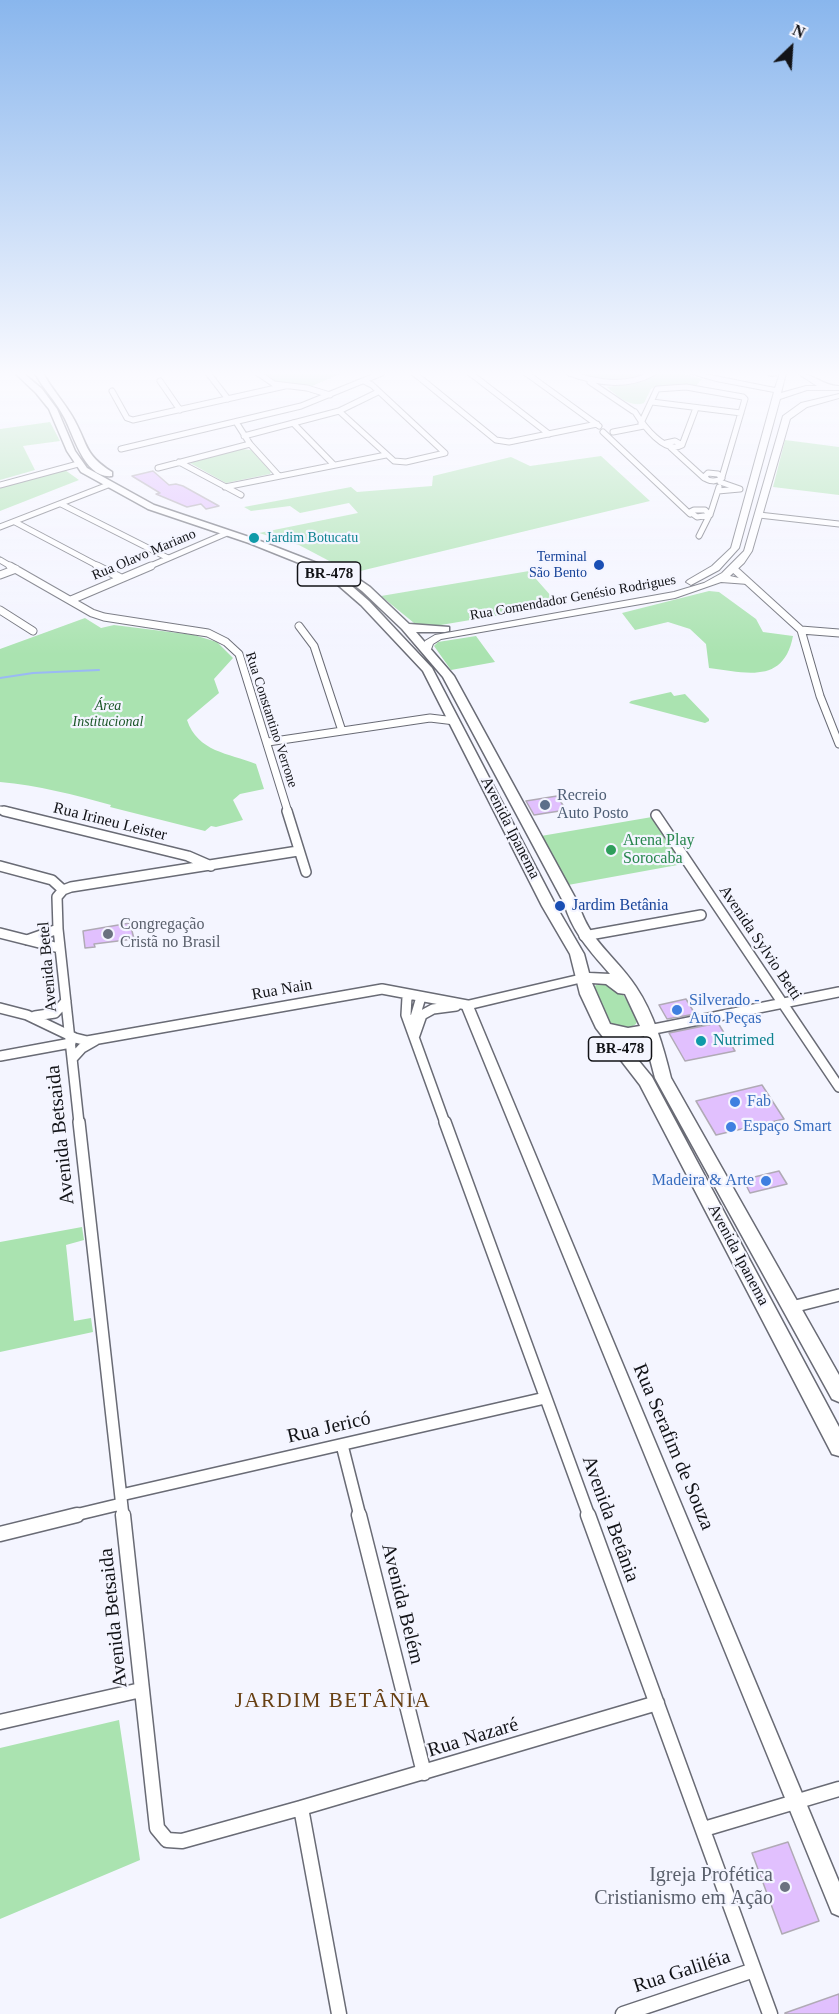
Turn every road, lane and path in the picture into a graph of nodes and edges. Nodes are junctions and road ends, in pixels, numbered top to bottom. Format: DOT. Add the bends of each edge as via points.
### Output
graph roads {
  1 [pos="62,467"];
  2 [pos="81,467"];
  3 [pos="101,467"];
  4 [pos="162,467"];
  5 [pos="189,467"];
  6 [pos="271,467"];
  7 [pos="324,467"];
  8 [pos="643,467"];
  9 [pos="692,467"];
  10 [pos="725,467"];
  11 [pos="757,467"];
  12 [pos="772,467"];
  13 [pos="158,468"];
  14 [pos="279,476"];
  15 [pos="708,476"];
  16 [pos="721,480"];
  17 [pos="0,483"];
  18 [pos="108,485"];
  19 [pos="225,486"];
  20 [pos="718,491"];
  21 [pos="241,495"];
  22 [pos="151,499"];
  23 [pos="61,504"];
  24 [pos="681,504"];
  25 [pos="712,504"];
  26 [pos="697,509"];
  27 [pos="691,515"];
  28 [pos="709,515"];
  29 [pos="759,515"];
  30 [pos="15,522"];
  31 [pos="216,522"];
  32 [pos="839,524"];
  33 [pos="0,527"];
  34 [pos="704,530"];
  35 [pos="227,533"];
  36 [pos="699,536"];
  37 [pos="168,558"];
  38 [pos="728,558"];
  39 [pos="0,560"];
  40 [pos="16,568"];
  41 [pos="733,572"];
  42 [pos="0,575"];
  43 [pos="716,575"];
  44 [pos="121,578"];
  45 [pos="748,584"];
  46 [pos="71,600"];
  47 [pos="0,610"];
  48 [pos="299,626"];
  49 [pos="406,627"];
  50 [pos="445,629"];
  51 [pos="801,630"];
  52 [pos="33,631"];
  53 [pos="839,633"];
  54 [pos="418,646"];
  55 [pos="452,714"];
  56 [pos="430,718"];
  57 [pos="342,731"];
  58 [pos="268,742"];
  59 [pos="839,744"];
  60 [pos="0,810"];
  61 [pos="657,814"];
  62 [pos="298,851"];
  63 [pos="0,866"];
  64 [pos="211,866"];
  65 [pos="306,872"];
  66 [pos="63,890"];
  67 [pos="701,915"];
  68 [pos="58,929"];
  69 [pos="0,933"];
  70 [pos="584,936"];
  71 [pos="27,940"];
  72 [pos="59,948"];
  73 [pos="583,978"];
  74 [pos="382,989"];
  75 [pos="839,992"];
  76 [pos="416,996"];
  77 [pos="66,1000"];
  78 [pos="783,1003"];
  79 [pos="467,1005"];
  80 [pos="0,1008"];
  81 [pos="55,1013"];
  82 [pos="641,1013"];
  83 [pos="27,1015"];
  84 [pos="406,1015"];
  85 [pos="68,1020"];
  86 [pos="604,1028"];
  87 [pos="649,1030"];
  88 [pos="415,1038"];
  89 [pos="70,1040"];
  90 [pos="100,1040"];
  91 [pos="0,1056"];
  92 [pos="72,1059"];
  93 [pos="839,1087"];
  94 [pos="839,1295"];
  95 [pos="792,1307"];
  96 [pos="839,1393"];
  97 [pos="545,1398"];
  98 [pos="342,1445"];
  99 [pos="839,1447"];
  100 [pos="121,1499"];
  101 [pos="0,1533"];
  102 [pos="141,1690"];
  103 [pos="657,1703"];
  104 [pos="0,1722"];
  105 [pos="424,1773"];
  106 [pos="839,1789"];
  107 [pos="797,1801"];
  108 [pos="300,1808"];
  109 [pos="704,1829"];
  110 [pos="839,1906"];
  111 [pos="754,1970"];
  112 [pos="339,2014"];
  113 [pos="623,2014"];
  114 [pos="770,2014"];
  1 -- 17 [label="street"];
  2 -- 18 [label="main road, Avenida Ipanema / BR-478"];
  3 -- 22 [label="main road, Avenida Ipanema / BR-478"];
  4 -- 13 [label="street"];
  5 -- 19 [label="street"];
  6 -- 14 [label="street"];
  7 -- 14 [label="street"];
  8 -- 24 [label="street"];
  9 -- 15 [label="street"];
  10 -- 15 [label="street"];
  10 -- 16 [label="street"];
  11 -- 38 [label="main road" via="735,548"];
  12 -- 29 [label="main road"];
  14 -- 19 [label="street"];
  15 -- 16 [label="street"];
  15 -- 16 [label="street"];
  15 -- 20 [label="street"];
  16 -- 20 [label="street"];
  16 -- 20 [label="street" via="740,489"];
  18 -- 22 [label="main road"];
  18 -- 23 [label="street"];
  18 -- 35 [label="main road, Avenida Ipanema / BR-478" via="151,507"];
  19 -- 21 [label="street"];
  20 -- 25 [label="street"];
  22 -- 31 [label="main road, Avenida Ipanema / BR-478"];
  23 -- 30 [label="street"];
  23 -- 37 [label="street"];
  24 -- 26 [label="street"];
  24 -- 27 [label="street"];
  25 -- 26 [label="street"];
  25 -- 28 [label="street"];
  26 -- 27 [label="street"];
  26 -- 28 [label="street"];
  27 -- 28 [label="street"];
  27 -- 34 [label="street"];
  28 -- 34 [label="street"];
  29 -- 32 [label="street"];
  29 -- 41 [label="main road" via="748,550"];
  30 -- 33 [label="street"];
  30 -- 44 [label="street"];
  31 -- 35 [label="main road"];
  31 -- 49 [label="main road, Avenida Ipanema / BR-478" via="291,546 320,560 366,589"];
  34 -- 36 [label="street"];
  35 -- 37 [label="street, Rua Olavo Mariano"];
  35 -- 54 [label="main road, Avenida Ipanema / BR-478" via="318,567 342,582"];
  37 -- 44 [label="street, Rua Olavo Mariano"];
  38 -- 41 [label="main road" via="727,569"];
  38 -- 43 [label="main road"];
  39 -- 40 [label="street, Rua Constantino Verrone"];
  40 -- 42 [label="street"];
  40 -- 46 [label="street, Rua Constantino Verrone"];
  41 -- 43 [label="main road, Rua Comendador Genésio Rodrigues"];
  41 -- 45 [label="street"];
  43 -- 45 [label="main road"];
  43 -- 50 [label="main road, Rua Comendador Genésio Rodrigues" via="674,587"];
  43 -- 54 [label="main road, Rua Comendador Genésio Rodrigues" via="675,595 438,637"];
  44 -- 46 [label="street, Rua Olavo Mariano"];
  45 -- 51 [label="street"];
  46 -- 58 [label="street, Rua Constantino Verrone" via="104,617 185,627 226,642 239,654"];
  47 -- 52 [label="street"];
  48 -- 57 [label="street" via="314,646"];
  49 -- 50 [label="main road"];
  49 -- 54 [label="main road, Avenida Ipanema / BR-478"];
  50 -- 54 [label="main road, Rua Comendador Genésio Rodrigues"];
  51 -- 53 [label="street"];
  51 -- 59 [label="street"];
  54 -- 55 [label="main road, Avenida Ipanema / BR-478"];
  54 -- 70 [label="main road, Avenida Ipanema / BR-478" via="448,676 571,903"];
  55 -- 56 [label="street"];
  55 -- 56 [label="street"];
  55 -- 73 [label="main road, Avenida Ipanema / BR-478" via="577,954"];
  56 -- 57 [label="street"];
  57 -- 58 [label="street"];
  58 -- 62 [label="street, Rua Constantino Verrone"];
  60 -- 64 [label="street, Rua Irineu Leister" via="188,856"];
  61 -- 78 [label="street, Avenida Sylvio Betti"];
  62 -- 64 [label="street"];
  62 -- 65 [label="street, Rua Constantino Verrone"];
  63 -- 66 [label="street" via="52,880"];
  64 -- 66 [label="street"];
  66 -- 68 [label="street, Avenida Betel" via="57,897"];
  67 -- 70 [label="street"];
  68 -- 71 [label="street"];
  68 -- 72 [label="street, Avenida Betel"];
  69 -- 71 [label="street"];
  70 -- 82 [label="main road, Avenida Ipanema / BR-478" via="623,980"];
  71 -- 72 [label="street"];
  72 -- 77 [label="street, Avenida Betel"];
  73 -- 79 [label="street, Rua Nain"];
  73 -- 82 [label="main road" via="616,982"];
  73 -- 86 [label="main road, Avenida Ipanema / BR-478"];
  74 -- 76 [label="street, Rua Nain"];
  74 -- 84 [label="street, Avenida Betânia" via="398,998"];
  74 -- 90 [label="street, Rua Nain"];
  75 -- 78 [label="street"];
  76 -- 79 [label="street, Rua Nain"];
  76 -- 84 [label="street" via="407,997"];
  76 -- 88 [label="street, Avenida Betânia" via="412,1020"];
  77 -- 81 [label="street"];
  77 -- 85 [label="street, Avenida Betel"];
  78 -- 87 [label="street"];
  78 -- 93 [label="street, Avenida Sylvio Betti"];
  79 -- 88 [label="street, Rua Nain" via="420,1016"];
  79 -- 107 [label="street, Rua Serafim de Souza"];
  80 -- 83 [label="street"];
  81 -- 83 [label="street, Rua Nain"];
  81 -- 85 [label="street, Rua Nain" via="62,1012"];
  82 -- 87 [label="main road, Avenida Ipanema / BR-478"];
  83 -- 89 [label="street" via="50,1024"];
  84 -- 88 [label="street, Avenida Betânia"];
  85 -- 89 [label="street, Avenida Betel"];
  85 -- 90 [label="street, Rua Nain" via="82,1035"];
  86 -- 87 [label="main road" via="628,1034"];
  86 -- 99 [label="main road, Avenida Ipanema / BR-478" via="646,1081"];
  87 -- 95 [label="main road, Avenida Ipanema / BR-478" via="663,1078"];
  88 -- 97 [label="street, Avenida Betânia"];
  89 -- 90 [label="street, Rua Nain"];
  89 -- 91 [label="street, Rua Nain"];
  89 -- 92 [label="street, Avenida Betsaida"];
  90 -- 92 [label="street, Rua Nain" via="82,1048"];
  92 -- 100 [label="street, Avenida Betsaida"];
  94 -- 95 [label="street"];
  95 -- 96 [label="main road, Avenida Ipanema / BR-478"];
  97 -- 98 [label="street, Rua Jericó"];
  97 -- 103 [label="street, Avenida Betânia"];
  98 -- 100 [label="street, Rua Jericó"];
  98 -- 105 [label="street, Avenida Belém"];
  100 -- 101 [label="street, Rua Jericó"];
  100 -- 102 [label="street, Avenida Betsaida"];
  102 -- 104 [label="street"];
  102 -- 108 [label="street, Avenida Betsaida" via="157,1828 167,1840 182,1841"];
  103 -- 105 [label="street, Rua Nazaré"];
  103 -- 109 [label="street, Avenida Betânia"];
  105 -- 108 [label="street, Rua Nazaré"];
  106 -- 107 [label="street"];
  107 -- 109 [label="street"];
  107 -- 110 [label="street, Rua Serafim de Souza"];
  108 -- 112 [label="street"];
  109 -- 111 [label="street, Avenida Betânia"];
  111 -- 113 [label="street, Rua Galiléia"];
  111 -- 114 [label="street, Avenida Betânia"];
}
